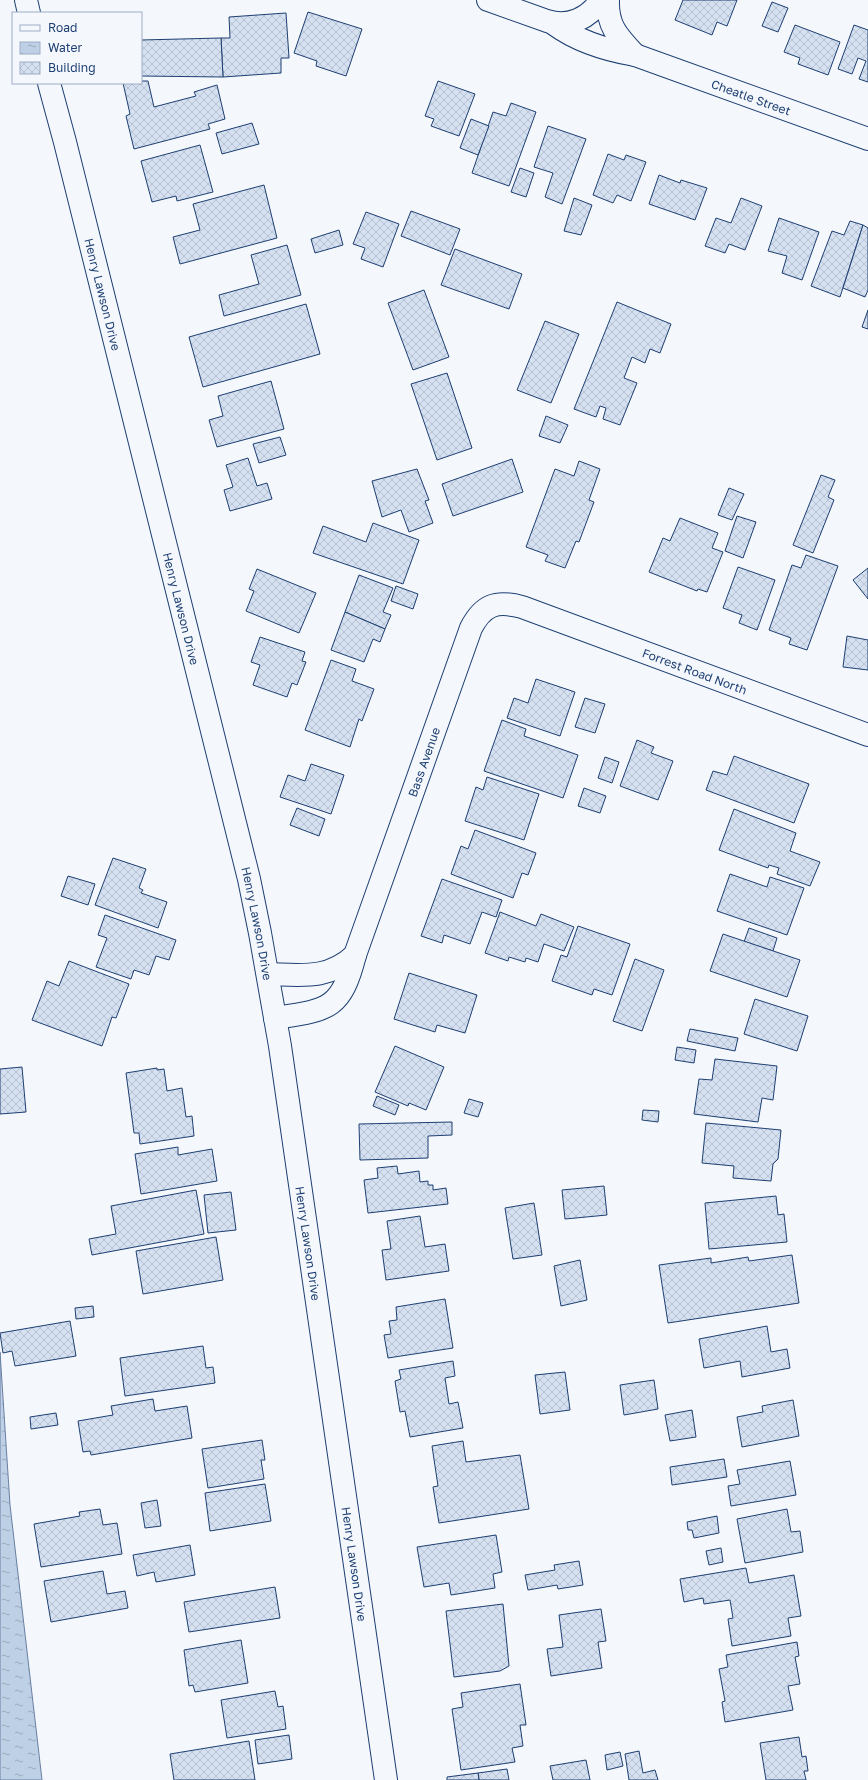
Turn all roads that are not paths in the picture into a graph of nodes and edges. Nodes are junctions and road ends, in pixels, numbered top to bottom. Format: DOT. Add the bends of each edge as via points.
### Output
graph roads {
  1 [pos="26,0"];
  2 [pos="488,0"];
  3 [pos="601,0"];
  4 [pos="608,0"];
  5 [pos="29,12"];
  6 [pos="554,24"];
  7 [pos="635,54"];
  8 [pos="49,84"];
  9 [pos="868,139"];
  10 [pos="522,607"];
  11 [pos="868,735"];
  12 [pos="355,955"];
  13 [pos="268,974"];
  14 [pos="275,1018"];
  15 [pos="386,1780"];
  1 -- 5 [label="main road"];
  2 -- 6 [label="main road"];
  3 -- 6 [label="main road" via="578,21"];
  4 -- 7 [label="main road" via="611,25 619,38"];
  6 -- 7 [label="main road" via="584,41 618,52"];
  7 -- 9 [label="main road, Cheatle Street"];
  8 -- 13 [label="main road, Henry Lawson Drive" via="249,879"];
  10 -- 11 [label="main road, Forrest Road North"];
  10 -- 12 [label="main road, Bass Avenue" via="497,604 477,616 471,628"];
  12 -- 13 [label="main road" via="344,965 322,974"];
  12 -- 14 [label="main road, Bass Avenue" via="349,978 342,992 331,1004 318,1011"];
  13 -- 14 [label="main road, Henry Lawson Drive"];
  14 -- 15 [label="main road, Henry Lawson Drive"];
}
